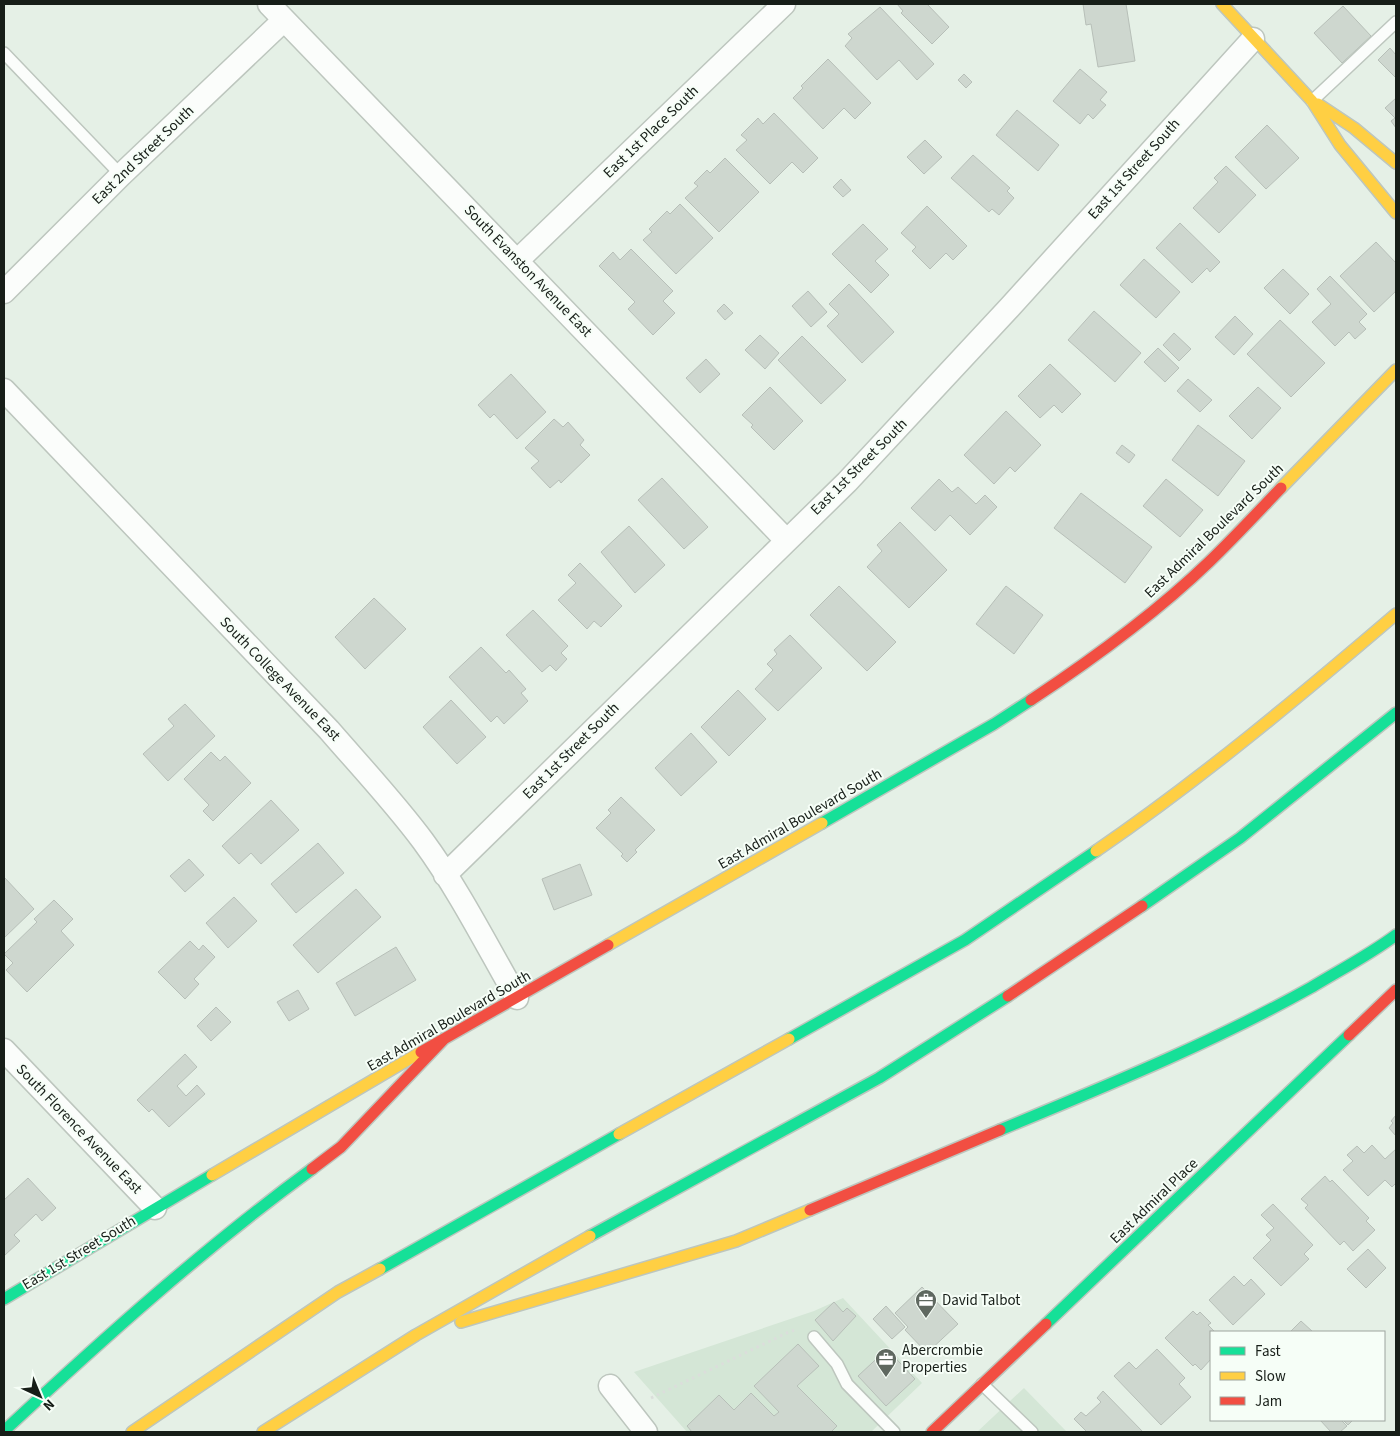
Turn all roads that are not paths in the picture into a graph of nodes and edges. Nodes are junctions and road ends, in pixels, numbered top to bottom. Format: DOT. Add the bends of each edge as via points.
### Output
graph roads {
  1 [pos="269,4"];
  2 [pos="784,4"];
  3 [pos="1222,4"];
  4 [pos="284,20"];
  5 [pos="1396,22"];
  6 [pos="1253,39"];
  7 [pos="4,53"];
  8 [pos="1312,101"];
  9 [pos="1396,163"];
  10 [pos="121,175"];
  11 [pos="1396,213"];
  12 [pos="518,260"];
  13 [pos="4,292"];
  14 [pos="1396,370"];
  15 [pos="4,390"];
  16 [pos="786,540"];
  17 [pos="1396,614"];
  18 [pos="1396,713"];
  19 [pos="445,875"];
  20 [pos="1396,935"];
  21 [pos="1396,990"];
  22 [pos="517,998"];
  23 [pos="444,1039"];
  24 [pos="4,1050"];
  25 [pos="155,1208"];
  26 [pos="4,1299"];
  27 [pos="416,1335"];
  28 [pos="814,1337"];
  29 [pos="982,1384"];
  30 [pos="610,1386"];
  31 [pos="4,1431"];
  32 [pos="132,1432"];
  33 [pos="263,1432"];
  34 [pos="646,1432"];
  35 [pos="894,1432"];
  36 [pos="932,1432"];
  37 [pos="1032,1432"];
  1 -- 4 [label="street, South Evanston Avenue East"];
  2 -- 12 [label="street, East 1st Place South"];
  3 -- 6 [label="main road"];
  4 -- 10 [label="street, East 2nd Street South"];
  4 -- 12 [label="street, South Evanston Avenue East"];
  5 -- 8 [label="lane"];
  6 -- 8 [label="main road"];
  6 -- 16 [label="street, East 1st Street South" via="909,417"];
  7 -- 10 [label="lane"];
  8 -- 9 [label="main road" via="1354,128"];
  8 -- 11 [label="main road" via="1340,145"];
  10 -- 13 [label="street, East 2nd Street South"];
  12 -- 16 [label="street, South Evanston Avenue East"];
  14 -- 22 [label="main road, East Admiral Boulevard South" via="1208,562 1144,619 1069,675 994,724"];
  15 -- 19 [label="street, South College Avenue East" via="329,730 423,842"];
  16 -- 19 [label="street, East 1st Street South"];
  17 -- 32 [label="main road" via="1297,698 1131,827 965,940 338,1292"];
  18 -- 27 [label="main road" via="1240,838 1069,957 879,1078"];
  19 -- 22 [label="street, South College Avenue East"];
  20 -- 27 [label="main road" via="1376,950 1258,1017 1120,1080 736,1241"];
  21 -- 29 [label="main road, East Admiral Place"];
  22 -- 23 [label="main road, East Admiral Boulevard South"];
  23 -- 25 [label="main road, East Admiral Boulevard South"];
  23 -- 31 [label="main road" via="341,1147 267,1202 124,1320"];
  24 -- 25 [label="street, South Florence Avenue East"];
  25 -- 26 [label="main road, East 1st Street South"];
  27 -- 33 [label="main road"];
  28 -- 35 [label="lane" via="837,1364 847,1384"];
  29 -- 36 [label="main road, East Admiral Place"];
  29 -- 37 [label="lane"];
  30 -- 34 [label="street"];
}
